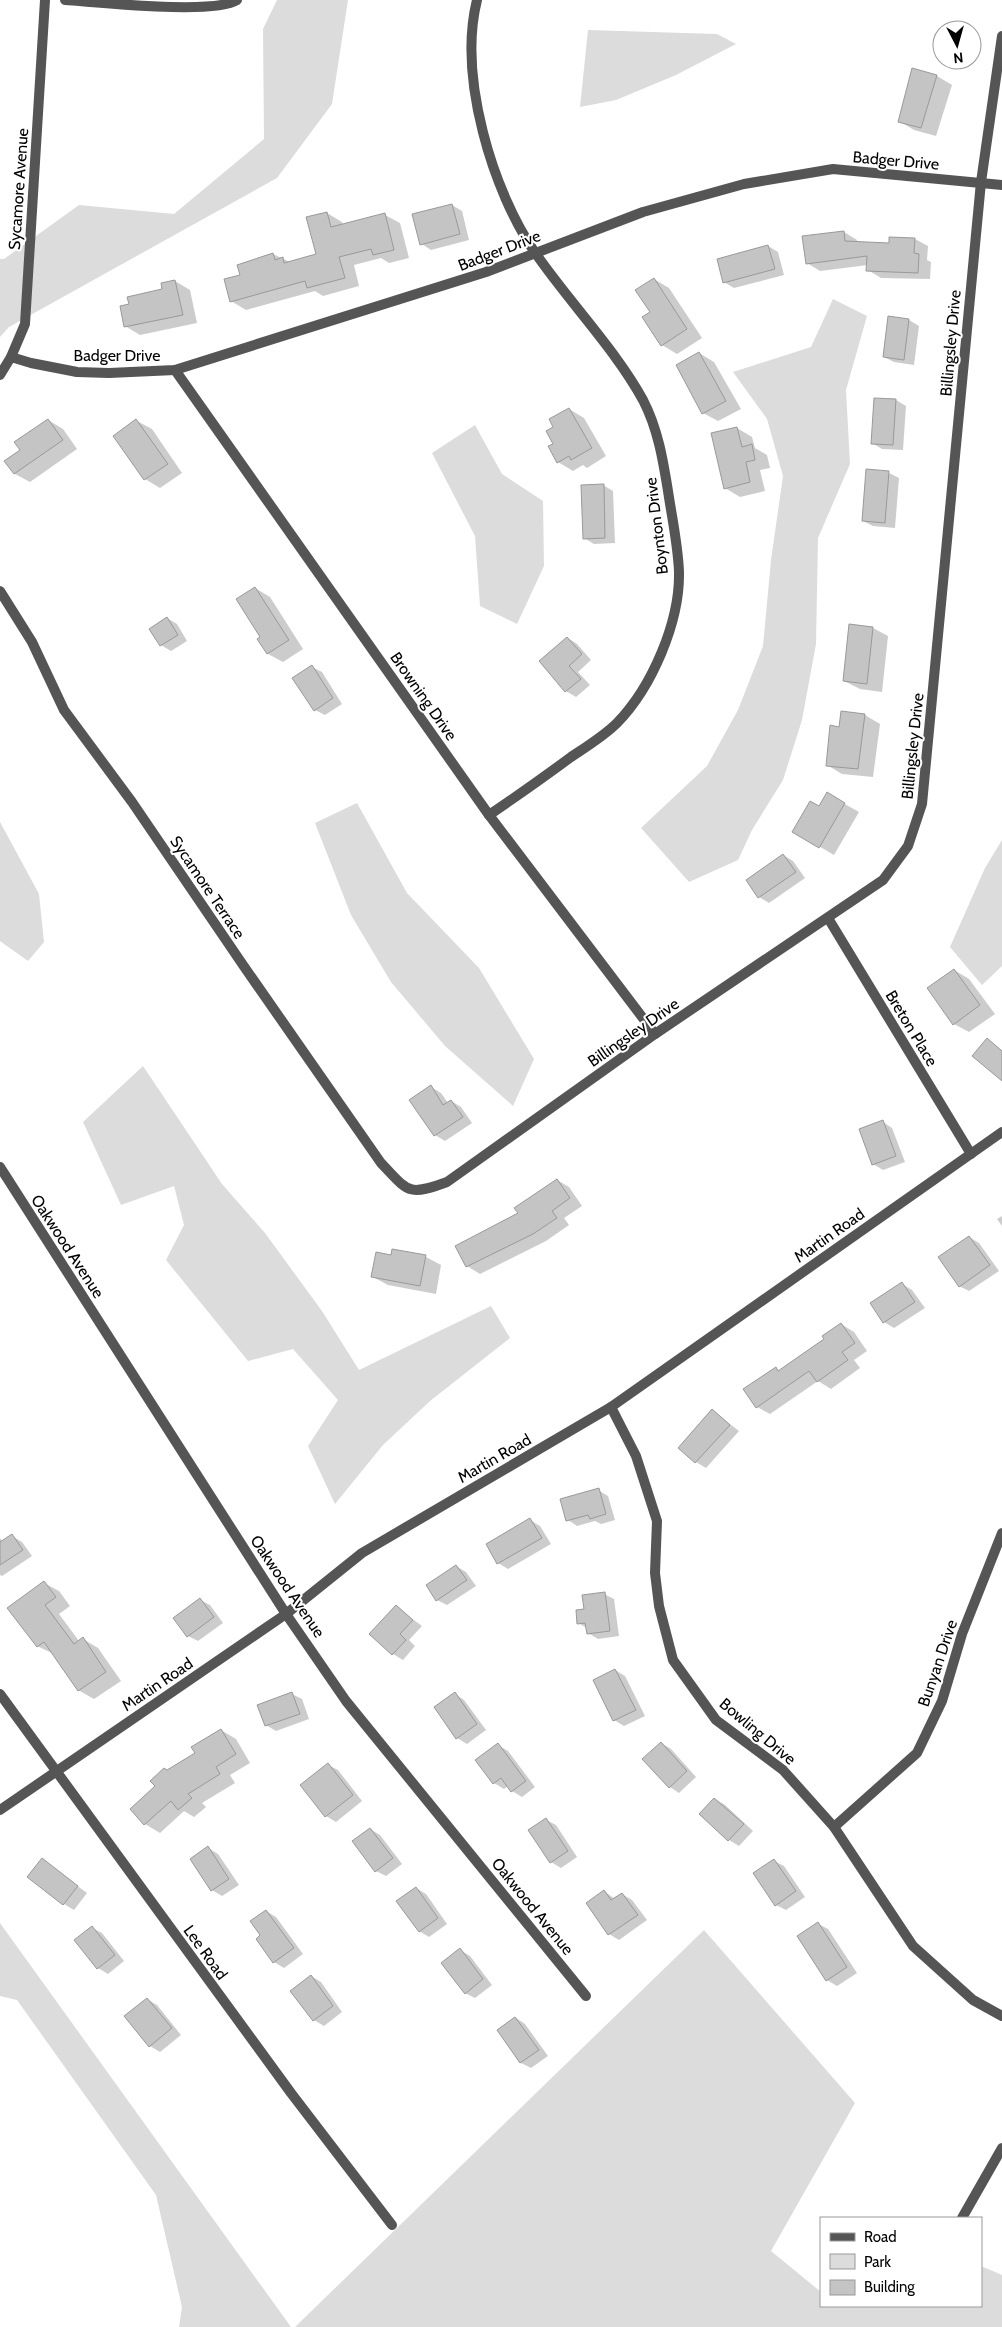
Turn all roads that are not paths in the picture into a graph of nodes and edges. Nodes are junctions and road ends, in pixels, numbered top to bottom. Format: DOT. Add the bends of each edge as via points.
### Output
graph roads {
  1 [pos="45,0"];
  2 [pos="65,0"];
  3 [pos="237,0"];
  4 [pos="477,0"];
  5 [pos="1002,36"];
  6 [pos="981,182"];
  7 [pos="1002,185"];
  8 [pos="535,252"];
  9 [pos="11,357"];
  10 [pos="176,370"];
  11 [pos="0,375"];
  12 [pos="0,591"];
  13 [pos="489,815"];
  14 [pos="828,918"];
  15 [pos="655,1034"];
  16 [pos="1002,1132"];
  17 [pos="971,1154"];
  18 [pos="0,1167"];
  19 [pos="407,1189"];
  20 [pos="611,1407"];
  21 [pos="1002,1533"];
  22 [pos="286,1614"];
  23 [pos="0,1694"];
  24 [pos="54,1771"];
  25 [pos="0,1810"];
  26 [pos="834,1827"];
  27 [pos="586,1996"];
  28 [pos="1002,2016"];
  29 [pos="1002,2148"];
  30 [pos="963,2217"];
  31 [pos="392,2225"];
  1 -- 9 [label="street, Sycamore Avenue" via="25,324"];
  2 -- 3 [label="street" via="178,7 209,6"];
  4 -- 8 [label="street" via="472,27 472,57 476,99 485,140 515,218"];
  5 -- 6 [label="street, Billingsley Drive"];
  6 -- 7 [label="street, Badger Drive"];
  6 -- 8 [label="street, Badger Drive" via="833,169 735,186 643,212"];
  6 -- 14 [label="street, Billingsley Drive" via="922,804 908,846 883,880"];
  8 -- 10 [label="street, Badger Drive" via="486,272"];
  8 -- 13 [label="street, Boynton Drive" via="628,376 656,427 679,572 677,597 656,667 616,724"];
  9 -- 10 [label="street, Badger Drive" via="77,372"];
  9 -- 11 [label="street, Sycamore Avenue"];
  10 -- 13 [label="street, Browning Drive"];
  12 -- 19 [label="street, Sycamore Terrace" via="32,642 64,710 132,802 381,1163"];
  13 -- 15 [label="street, Browning Drive"];
  14 -- 15 [label="street, Billingsley Drive"];
  14 -- 17 [label="street, Breton Place"];
  15 -- 19 [label="street, Billingsley Drive" via="447,1182 420,1191"];
  16 -- 17 [label="street, Martin Road"];
  17 -- 20 [label="street, Martin Road"];
  18 -- 22 [label="street, Oakwood Avenue"];
  20 -- 22 [label="street, Martin Road" via="362,1553"];
  20 -- 26 [label="street, Bowling Drive" via="636,1456 657,1521 655,1572 659,1606 673,1660 716,1720 783,1770"];
  21 -- 26 [label="street, Bunyan Drive" via="962,1634 942,1701 918,1753"];
  22 -- 24 [label="street, Martin Road"];
  22 -- 27 [label="street, Oakwood Avenue" via="346,1701"];
  23 -- 24 [label="street, Lee Road"];
  24 -- 25 [label="street, Martin Road"];
  24 -- 31 [label="street, Lee Road"];
  26 -- 28 [label="street, Bowling Drive" via="913,1946 973,2000"];
  29 -- 30 [label="street"];
}
